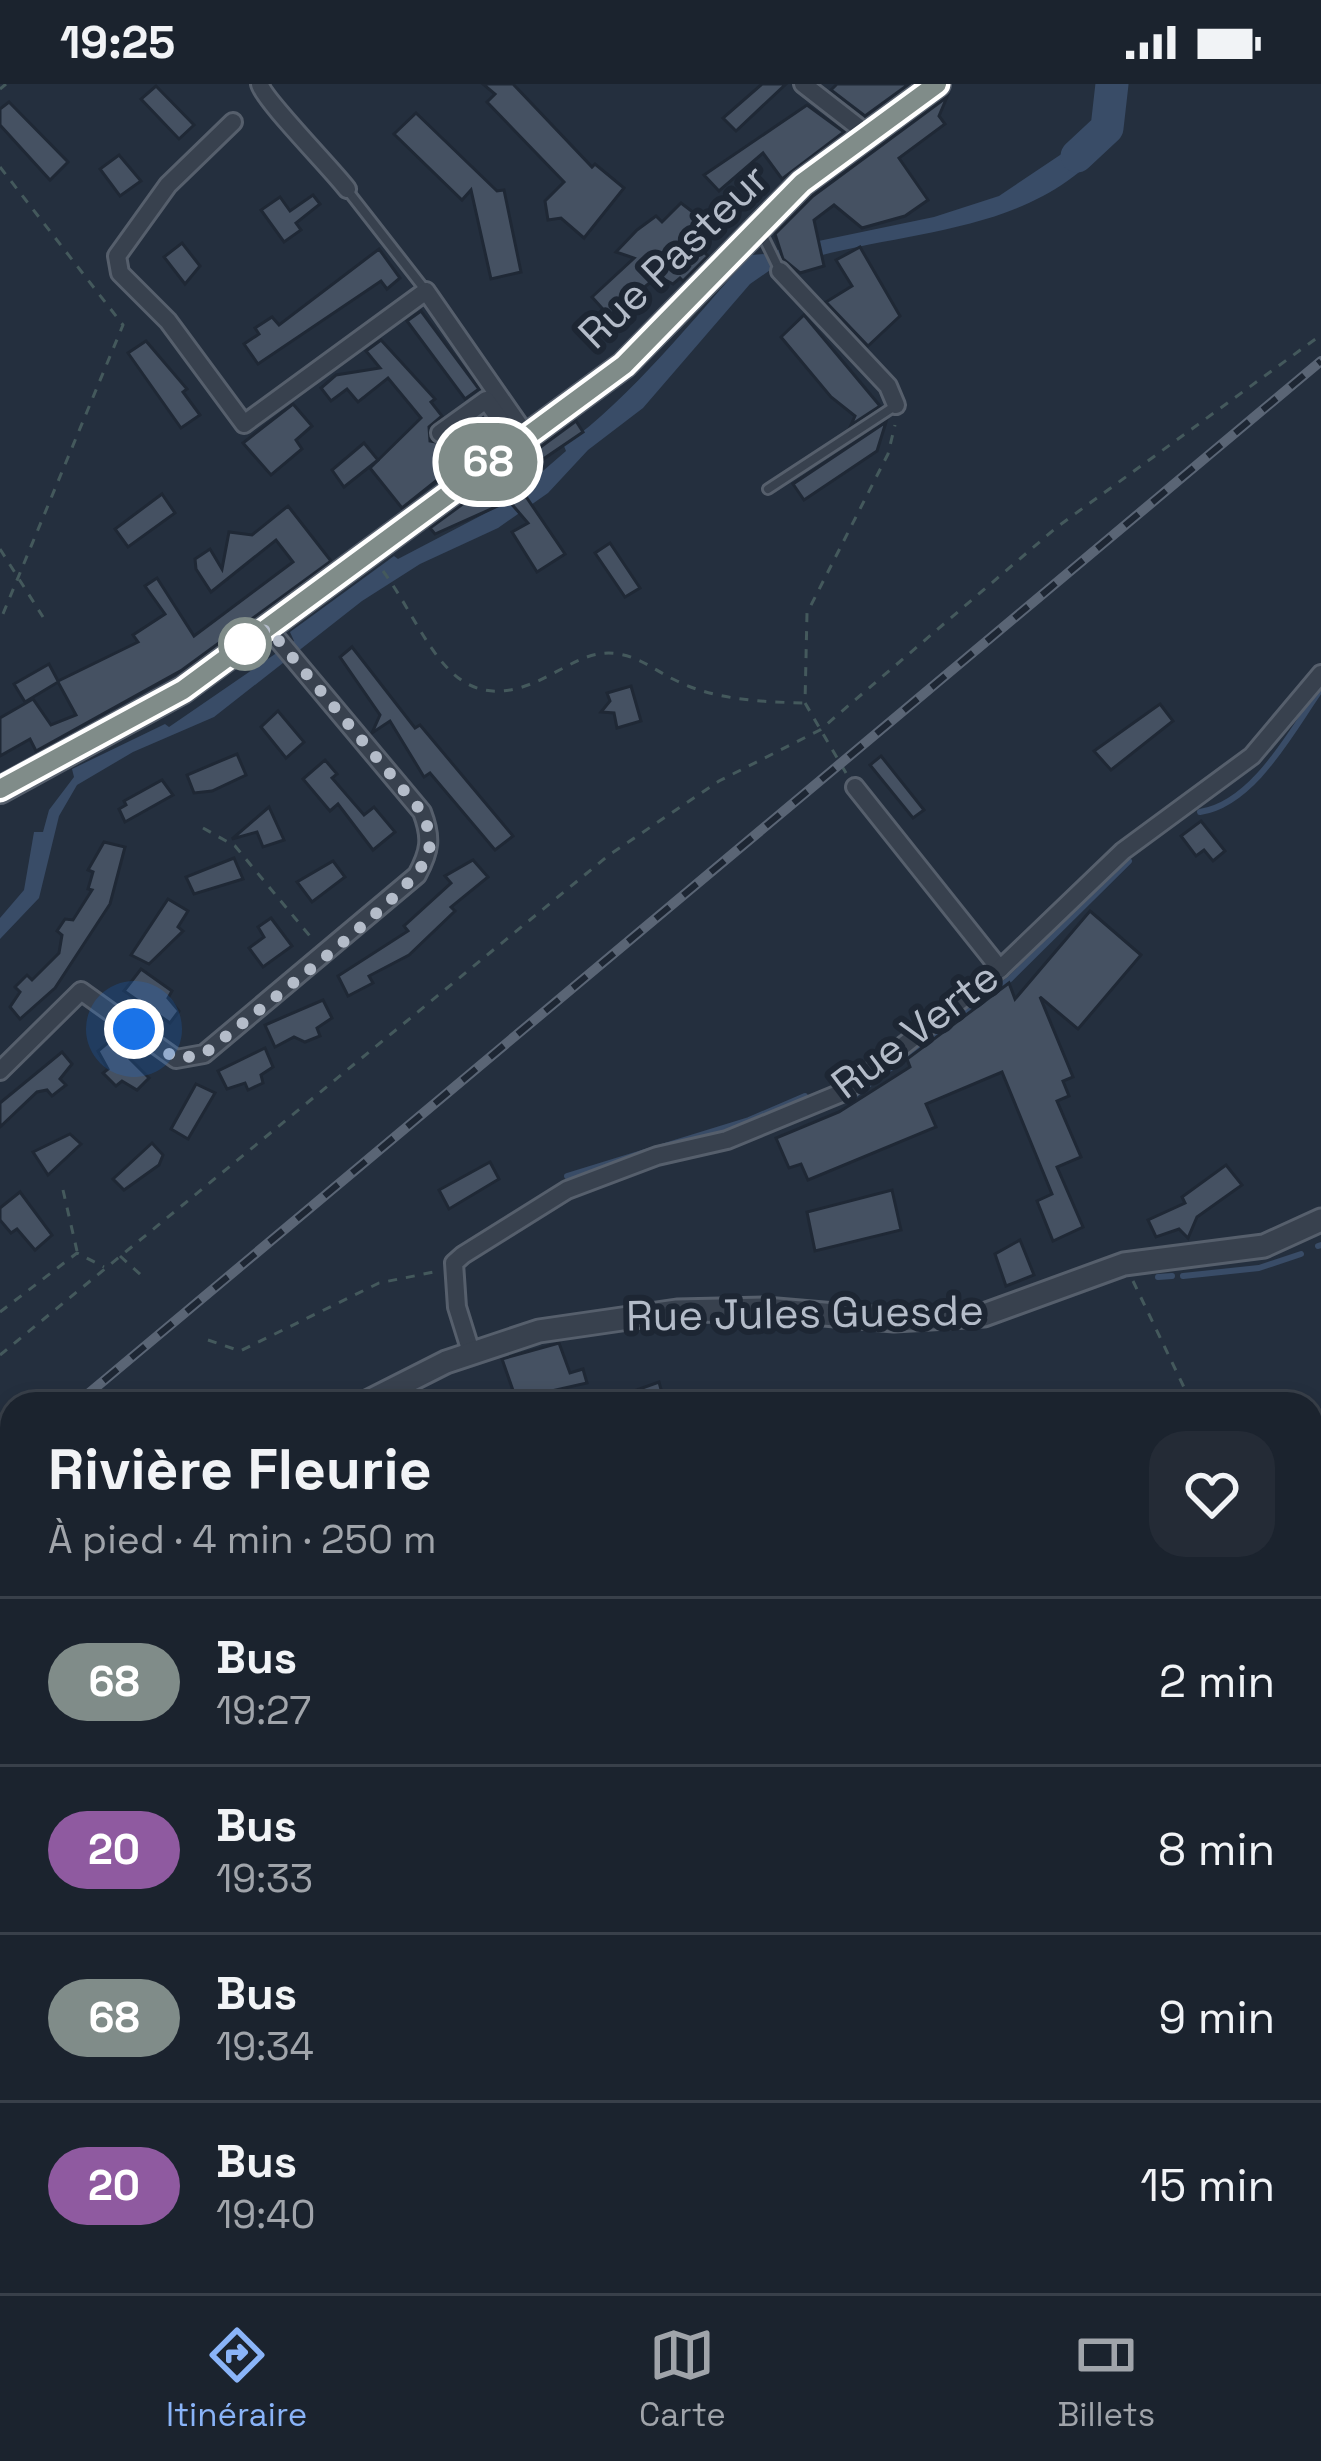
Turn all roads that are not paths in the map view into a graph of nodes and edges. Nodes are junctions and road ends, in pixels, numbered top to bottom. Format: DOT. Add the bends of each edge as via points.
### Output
graph roads {
  1 [pos="260,84"];
  2 [pos="803,84"];
  3 [pos="937,84"];
  4 [pos="233,122"];
  5 [pos="865,140"];
  6 [pos="347,189"];
  7 [pos="764,239"];
  8 [pos="780,271"];
  9 [pos="426,291"];
  10 [pos="896,405"];
  11 [pos="440,433"];
  12 [pos="521,438"];
  13 [pos="768,489"];
  14 [pos="279,644"];
  15 [pos="1321,674"];
  16 [pos="850,780"];
  17 [pos="0,790"];
  18 [pos="1000,969"];
  19 [pos="0,1071"];
  20 [pos="1321,1220"];
  21 [pos="471,1352"];
  22 [pos="388,1392"];
  1 -- 6 [label="street"];
  2 -- 5 [label="street"];
  3 -- 5 [label="main road, Rue Pasteur"];
  4 -- 9 [label="street" via="168,185 117,256 120,273 168,321 244,424"];
  5 -- 7 [label="main road, Rue Pasteur" via="802,183"];
  6 -- 9 [label="lane"];
  7 -- 8 [label="lane"];
  7 -- 12 [label="main road, Rue Pasteur" via="624,365"];
  8 -- 10 [label="street" via="888,386"];
  9 -- 12 [label="street"];
  10 -- 13 [label="lane"];
  11 -- 12 [label="street" via="486,400"];
  12 -- 14 [label="main road, Rue Pasteur"];
  14 -- 17 [label="main road, Rue Pasteur"];
  14 -- 19 [label="street" via="422,812 430,833 416,875 204,1054 176,1059 81,991"];
  15 -- 18 [label="street, Rue Verte" via="1252,755 1123,851"];
  16 -- 18 [label="street"];
  18 -- 21 [label="street, Rue Verte" via="846,1091 727,1140 566,1190 481,1242 452,1271"];
  20 -- 21 [label="street, Rue Jules Guesde" via="1264,1246 1124,1264 984,1315 894,1320 677,1311 539,1330"];
  21 -- 22 [label="street, Rue Jules Guesde"];
}
